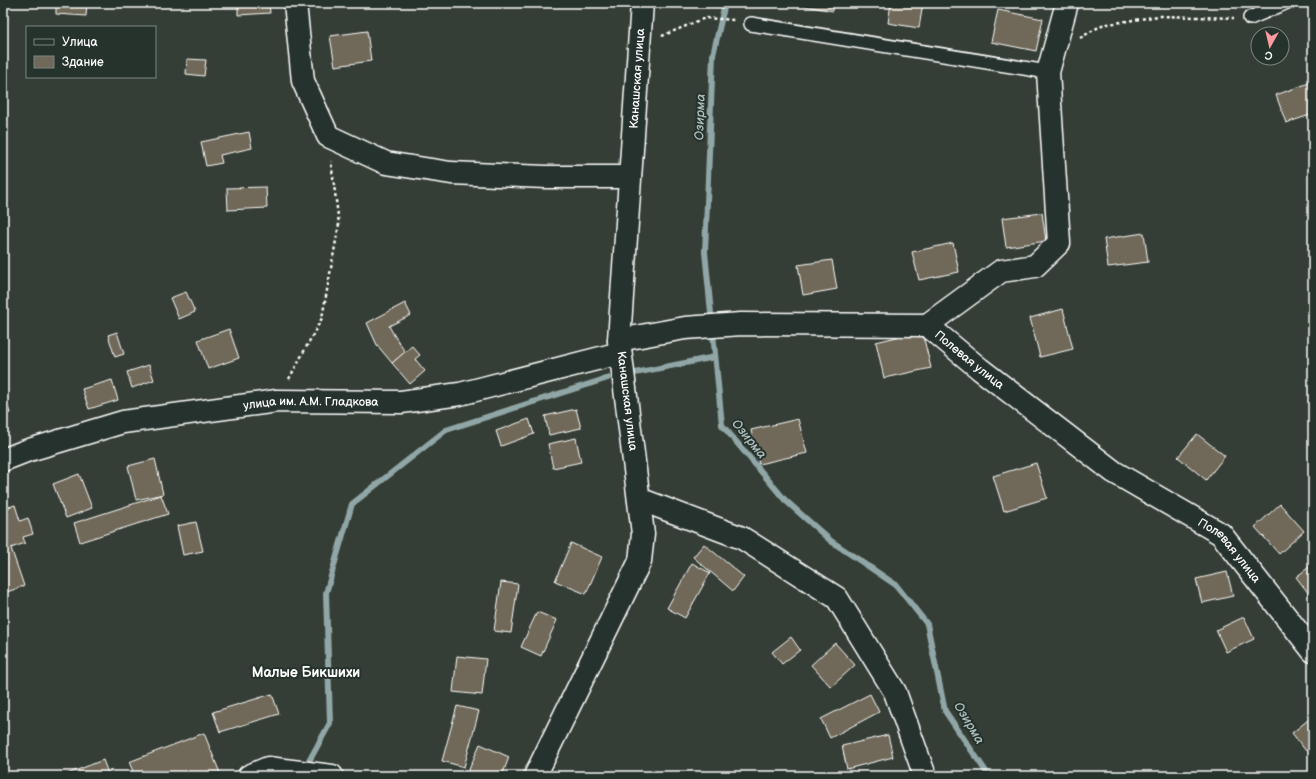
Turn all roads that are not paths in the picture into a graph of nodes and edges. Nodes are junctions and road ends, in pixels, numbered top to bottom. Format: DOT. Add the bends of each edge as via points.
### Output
graph roads {
  1 [pos="296,3"];
  2 [pos="642,3"];
  3 [pos="1067,3"];
  4 [pos="1285,3"];
  5 [pos="1250,18"];
  6 [pos="751,24"];
  7 [pos="1051,63"];
  8 [pos="629,177"];
  9 [pos="927,325"];
  10 [pos="620,346"];
  11 [pos="3,460"];
  12 [pos="640,499"];
  13 [pos="1313,651"];
  14 [pos="248,776"];
  15 [pos="332,776"];
  16 [pos="535,776"];
  17 [pos="925,776"];
  1 -- 8 [label="street" via="303,81 328,136 386,163 451,173"];
  2 -- 8 [label="street, Канашская улица"];
  3 -- 7 [label="street, Полевая улица"];
  4 -- 5 [label="lane"];
  6 -- 7 [label="lane"];
  7 -- 9 [label="street, Полевая улица" via="1059,243 1035,266 1001,271"];
  8 -- 10 [label="street, Канашская улица"];
  9 -- 10 [label="street, улица им. А.М. Гладкова" via="741,324 685,328"];
  9 -- 13 [label="street, Полевая улица" via="1114,472 1221,534"];
  10 -- 11 [label="street, улица им. А.М. Гладкова" via="460,394 401,402 277,401 123,422"];
  10 -- 12 [label="street, Канашская улица"];
  12 -- 16 [label="street, Канашская улица" via="643,534 640,561"];
  12 -- 17 [label="street" via="742,538 837,598 895,692"];
  14 -- 15 [label="street" via="268,768"];
}
